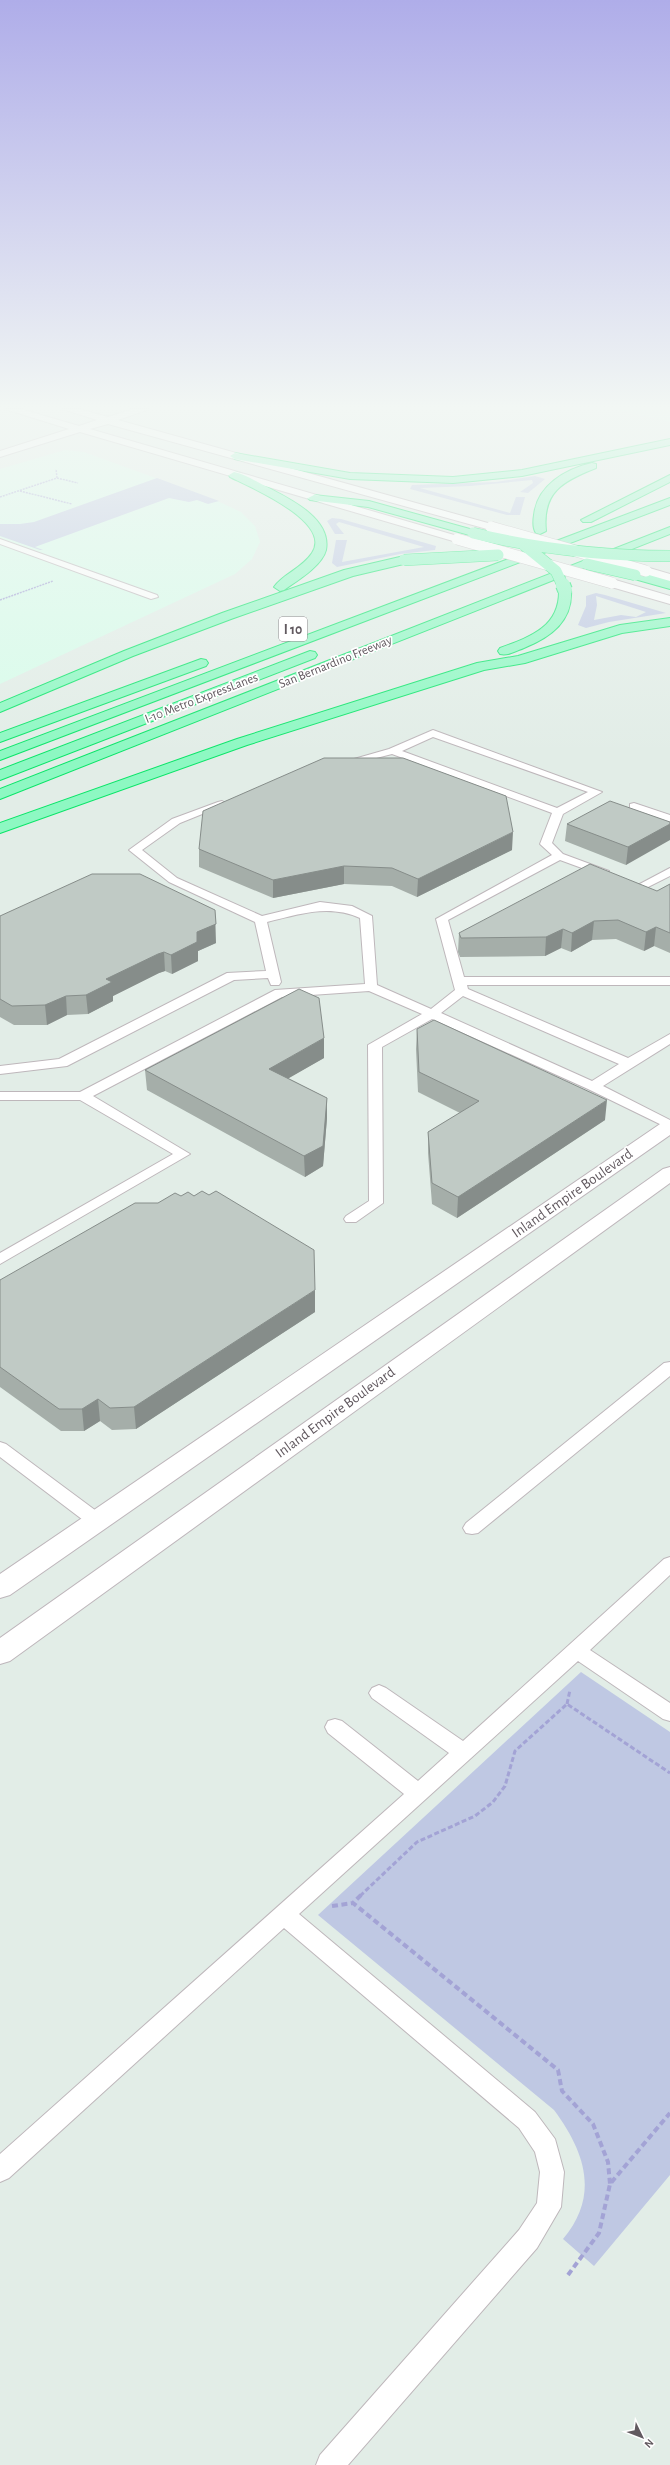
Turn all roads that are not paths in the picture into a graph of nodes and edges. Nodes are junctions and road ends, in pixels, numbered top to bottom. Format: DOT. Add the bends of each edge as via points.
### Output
graph roads {
  1 [pos="313,524"];
  2 [pos="405,524"];
  3 [pos="441,524"];
  4 [pos="480,524"];
  5 [pos="539,524"];
  6 [pos="578,524"];
  7 [pos="609,524"];
  8 [pos="649,524"];
  9 [pos="491,527"];
  10 [pos="670,530"];
  11 [pos="620,535"];
  12 [pos="670,539"];
  13 [pos="0,541"];
  14 [pos="606,541"];
  15 [pos="522,544"];
  16 [pos="553,547"];
  17 [pos="513,555"];
  18 [pos="670,556"];
  19 [pos="577,557"];
  20 [pos="545,562"];
  21 [pos="527,571"];
  22 [pos="641,573"];
  23 [pos="431,578"];
  24 [pos="670,578"];
  25 [pos="612,583"];
  26 [pos="670,585"];
  27 [pos="154,596"];
  28 [pos="670,600"];
  29 [pos="670,622"];
  30 [pos="428,624"];
  31 [pos="196,626"];
  32 [pos="322,650"];
  33 [pos="211,659"];
  34 [pos="482,666"];
  35 [pos="0,708"];
  36 [pos="0,738"];
  37 [pos="393,751"];
  38 [pos="0,756"];
  39 [pos="334,765"];
  40 [pos="0,775"];
  41 [pos="0,794"];
  42 [pos="233,800"];
  43 [pos="634,806"];
  44 [pos="558,812"];
  45 [pos="670,819"];
  46 [pos="0,828"];
  47 [pos="559,856"];
  48 [pos="670,871"];
  49 [pos="614,876"];
  50 [pos="628,881"];
  51 [pos="642,886"];
  52 [pos="656,892"];
  53 [pos="261,920"];
  54 [pos="273,974"];
  55 [pos="670,981"];
  56 [pos="460,986"];
  57 [pos="370,987"];
  58 [pos="278,993"];
  59 [pos="432,1014"];
  60 [pos="670,1038"];
  61 [pos="629,1064"];
  62 [pos="0,1070"];
  63 [pos="0,1078"];
  64 [pos="593,1086"];
  65 [pos="4,1096"];
  66 [pos="83,1096"];
  67 [pos="670,1126"];
  68 [pos="670,1173"];
  69 [pos="351,1219"];
  70 [pos="0,1259"];
  71 [pos="670,1367"];
  72 [pos="0,1448"];
  73 [pos="97,1521"];
  74 [pos="472,1528"];
  75 [pos="670,1564"];
  76 [pos="0,1588"];
  77 [pos="577,1651"];
  78 [pos="0,1652"];
  79 [pos="379,1693"];
  80 [pos="670,1713"];
  81 [pos="335,1727"];
  82 [pos="463,1752"];
  83 [pos="418,1793"];
  84 [pos="283,1914"];
  85 [pos="0,2170"];
  86 [pos="330,2465"];
  1 -- 31 [label="highway" via="320,534 321,548 310,567 290,582 224,610"];
  2 -- 17 [label="main road, bridge"];
  3 -- 15 [label="highway, bridge"];
  4 -- 9 [label="main road"];
  5 -- 16 [label="highway" via="540,530"];
  6 -- 23 [label="highway"];
  7 -- 38 [label="highway, I-10 Metro ExpressLanes"];
  8 -- 11 [label="highway"];
  9 -- 15 [label="highway, bridge"];
  9 -- 16 [label="main road, bridge"];
  10 -- 30 [label="highway, San Bernardino Freeway"];
  12 -- 30 [label="highway" via="504,605"];
  13 -- 27 [label="lane"];
  14 -- 21 [label="highway"];
  15 -- 16 [label="highway, bridge"];
  15 -- 20 [label="highway, bridge"];
  16 -- 19 [label="highway"];
  17 -- 20 [label="main road, bridge"];
  17 -- 31 [label="highway, bridge" via="404,560 348,573"];
  18 -- 19 [label="highway, bridge"];
  19 -- 20 [label="highway"];
  19 -- 22 [label="highway, bridge"];
  19 -- 25 [label="highway, bridge" via="591,574"];
  20 -- 25 [label="main road, bridge"];
  20 -- 34 [label="highway, bridge" via="561,579 565,590 566,608 563,616 534,639 503,652"];
  22 -- 24 [label="main road"];
  22 -- 26 [label="highway"];
  25 -- 28 [label="main road"];
  29 -- 34 [label="highway" via="620,629 520,660"];
  30 -- 41 [label="highway, San Bernardino Freeway"];
  31 -- 35 [label="highway" via="75,674"];
  32 -- 40 [label="highway, I-10 Metro ExpressLanes"];
  33 -- 36 [label="highway"];
  34 -- 46 [label="highway" via="235,744"];
  37 -- 39 [label="lane"];
  37 -- 44 [label="lane"];
  37 -- 44 [label="lane" via="433,733 597,792"];
  42 -- 53 [label="lane" via="176,821 135,850 174,880"];
  43 -- 45 [label="lane"];
  44 -- 47 [label="lane" via="546,844"];
  47 -- 49 [label="lane"];
  47 -- 56 [label="lane" via="442,919"];
  48 -- 51 [label="lane"];
  50 -- 51 [label="lane"];
  51 -- 52 [label="lane"];
  53 -- 54 [label="lane"];
  53 -- 57 [label="lane" via="320,906 348,908 366,916"];
  54 -- 58 [label="lane"];
  54 -- 62 [label="lane" via="232,976 62,1062"];
  55 -- 56 [label="lane"];
  56 -- 59 [label="lane"];
  56 -- 61 [label="lane"];
  57 -- 58 [label="lane"];
  57 -- 59 [label="lane"];
  58 -- 66 [label="lane"];
  59 -- 64 [label="lane"];
  59 -- 69 [label="lane" via="375,1045 376,1203"];
  60 -- 61 [label="lane"];
  61 -- 64 [label="lane"];
  63 -- 65 [label="lane"];
  64 -- 67 [label="lane"];
  65 -- 66 [label="lane"];
  66 -- 70 [label="lane" via="183,1154"];
  67 -- 73 [label="main road, Inland Empire Boulevard"];
  68 -- 78 [label="main road, Inland Empire Boulevard"];
  71 -- 74 [label="lane"];
  72 -- 73 [label="lane"];
  73 -- 76 [label="main road, Inland Empire Boulevard"];
  75 -- 77 [label="lane"];
  77 -- 80 [label="lane"];
  77 -- 82 [label="lane"];
  79 -- 82 [label="lane"];
  81 -- 83 [label="lane"];
  82 -- 83 [label="lane"];
  83 -- 84 [label="lane"];
  84 -- 85 [label="lane"];
  84 -- 86 [label="lane" via="527,2120 546,2147 552,2172 549,2207 528,2239"];
}
